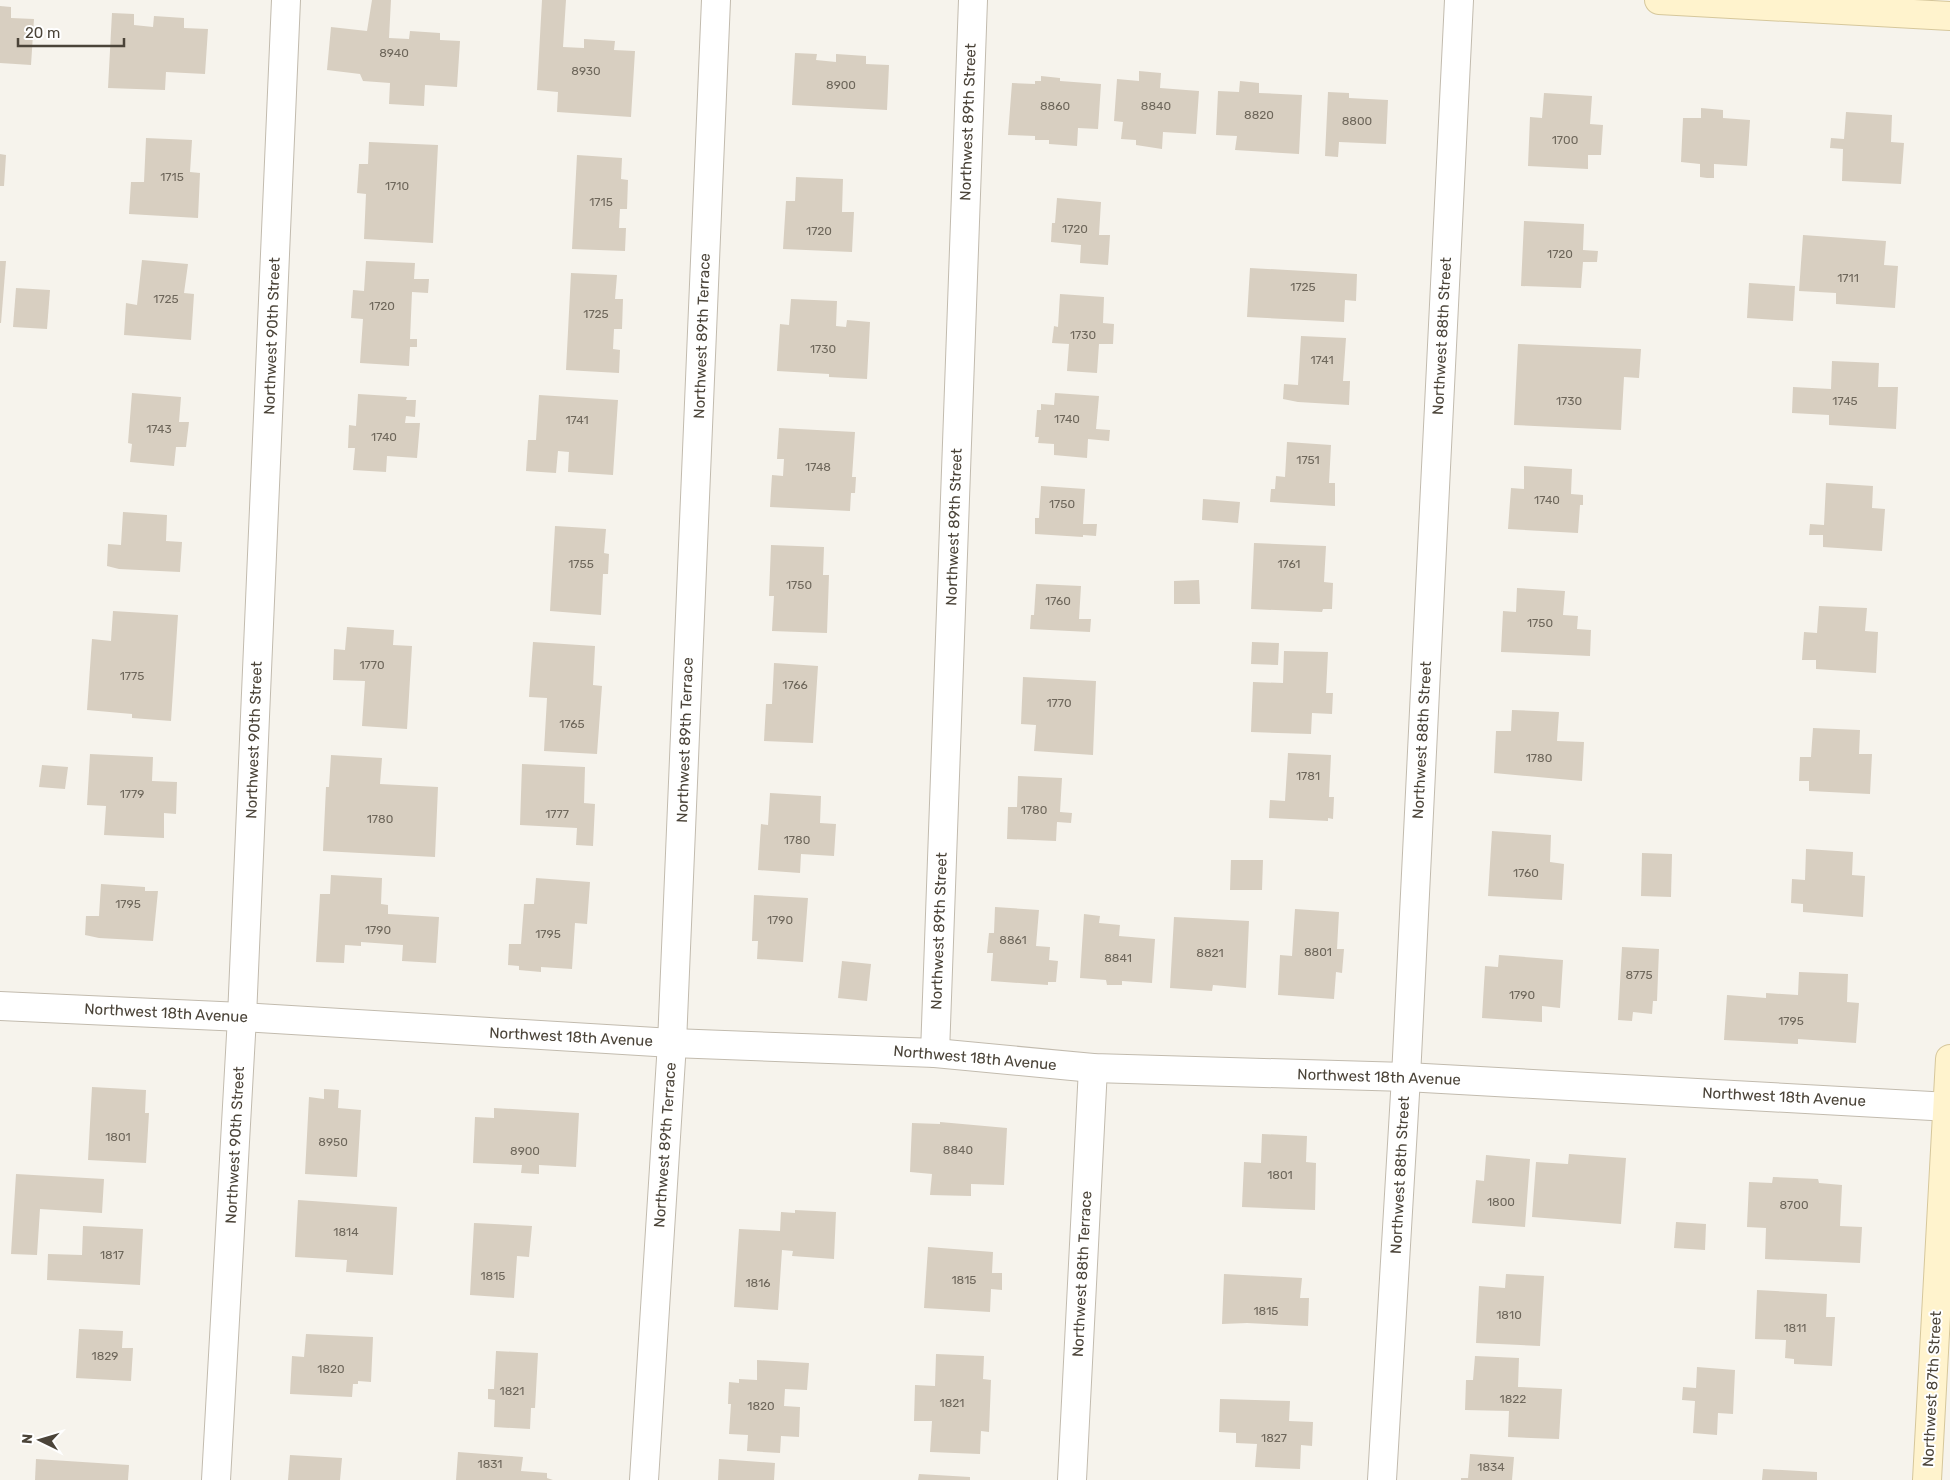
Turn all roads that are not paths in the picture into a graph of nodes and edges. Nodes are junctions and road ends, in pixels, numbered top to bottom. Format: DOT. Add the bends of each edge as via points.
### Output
graph roads {
  1 [pos="286,0"];
  2 [pos="716,0"];
  3 [pos="973,0"];
  4 [pos="1459,0"];
  5 [pos="1659,0"];
  6 [pos="1950,16"];
  7 [pos="0,1006"];
  8 [pos="242,1017"];
  9 [pos="672,1043"];
  10 [pos="934,1053"];
  11 [pos="1950,1058"];
  12 [pos="1093,1068"];
  13 [pos="1406,1077"];
  14 [pos="1949,1106"];
  15 [pos="216,1480"];
  16 [pos="644,1480"];
  17 [pos="1072,1480"];
  18 [pos="1382,1480"];
  19 [pos="1928,1480"];
  1 -- 8 [label="street, Northwest 90th Street"];
  2 -- 9 [label="street, Northwest 89th Terrace"];
  3 -- 10 [label="street, Northwest 89th Street"];
  4 -- 13 [label="street, Northwest 88th Street"];
  5 -- 6 [label="street"];
  7 -- 8 [label="street, Northwest 18th Avenue"];
  8 -- 9 [label="street, Northwest 18th Avenue"];
  8 -- 15 [label="street, Northwest 90th Street"];
  9 -- 10 [label="street, Northwest 18th Avenue"];
  9 -- 16 [label="street, Northwest 89th Terrace"];
  10 -- 12 [label="street, Northwest 18th Avenue"];
  11 -- 14 [label="street, Northwest 87th Street"];
  12 -- 13 [label="street, Northwest 18th Avenue"];
  12 -- 17 [label="street, Northwest 88th Terrace"];
  13 -- 14 [label="street, Northwest 18th Avenue"];
  13 -- 18 [label="street, Northwest 88th Street"];
  14 -- 19 [label="street, Northwest 87th Street"];
}
